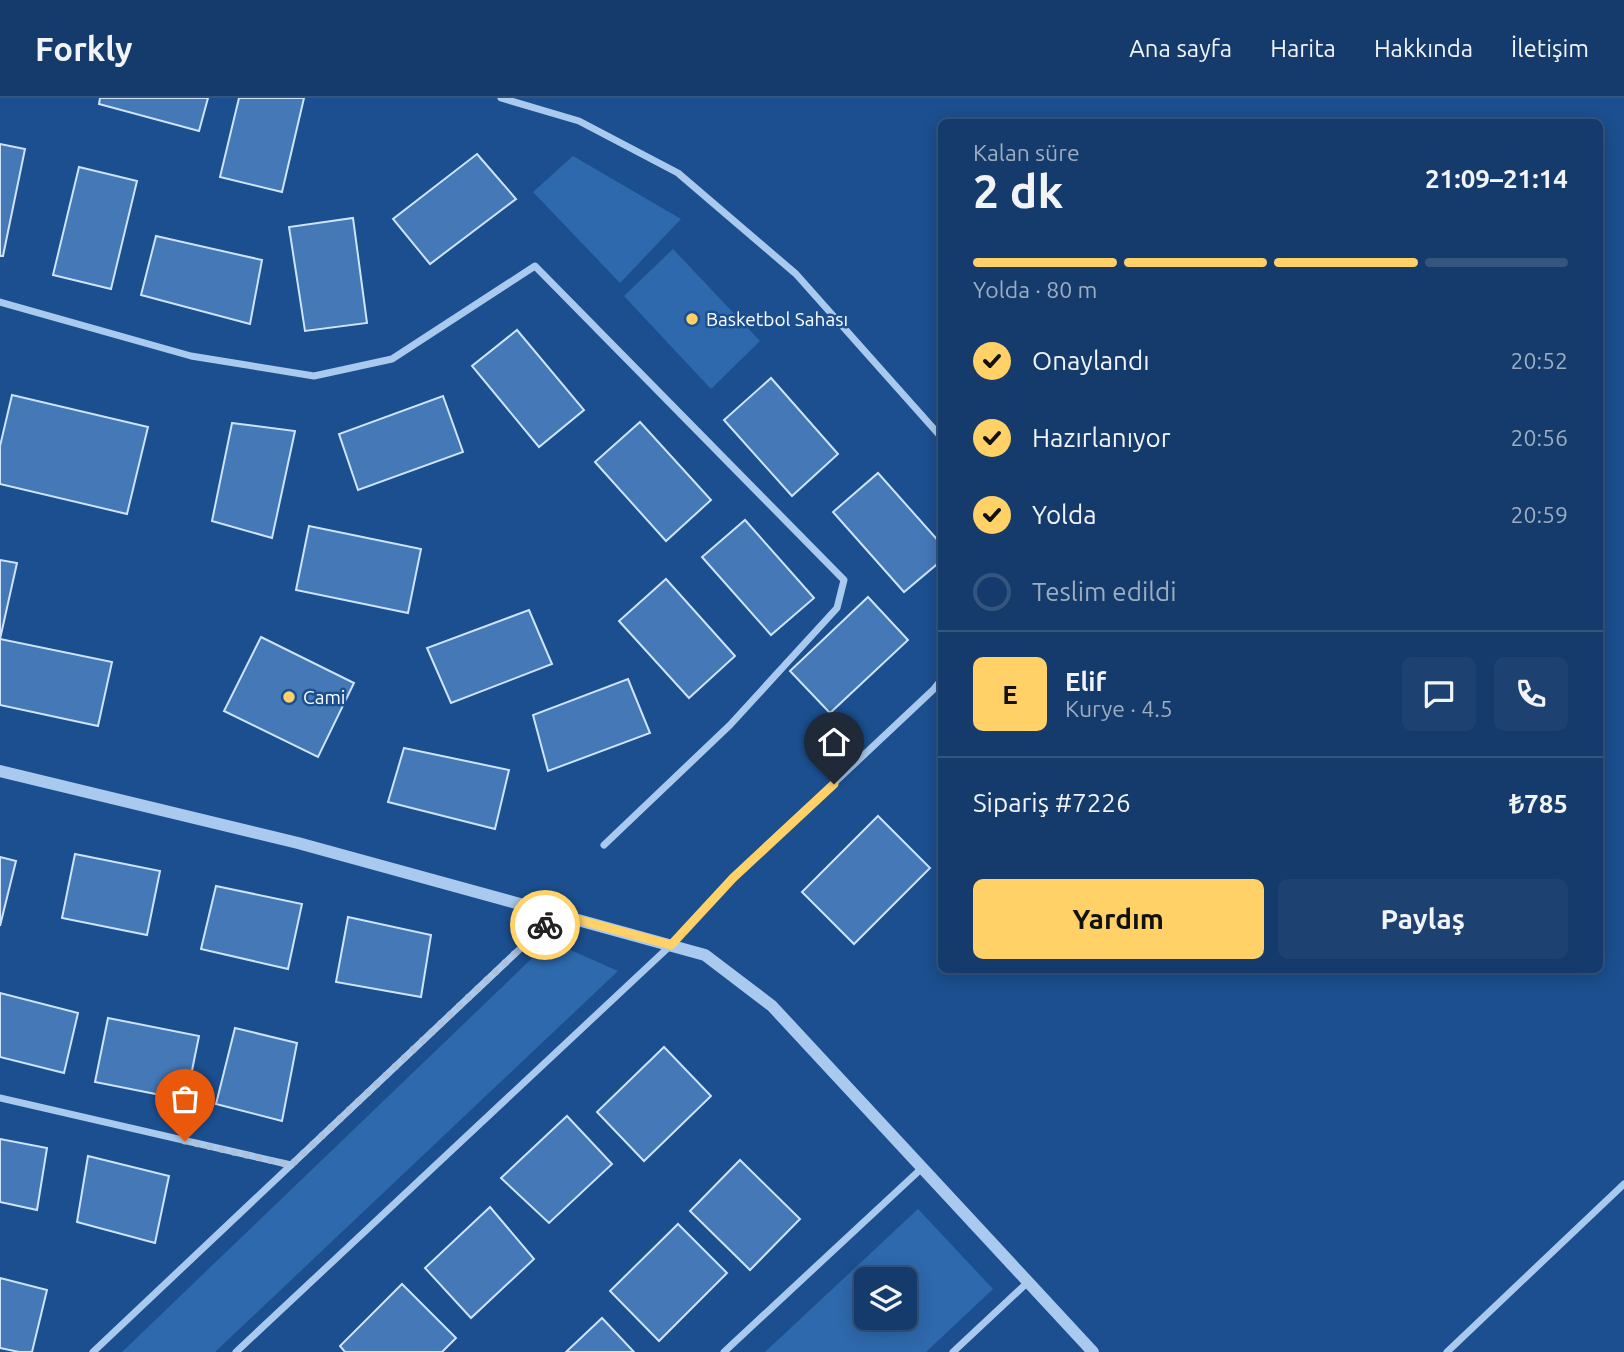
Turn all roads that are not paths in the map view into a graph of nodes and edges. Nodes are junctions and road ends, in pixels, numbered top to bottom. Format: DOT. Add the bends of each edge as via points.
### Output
graph roads {
  1 [pos="501,98"];
  2 [pos="0,302"];
  3 [pos="938,434"];
  4 [pos="938,684"];
  5 [pos="0,771"];
  6 [pos="604,845"];
  7 [pos="557,914"];
  8 [pos="671,945"];
  9 [pos="0,1098"];
  10 [pos="291,1165"];
  11 [pos="922,1168"];
  12 [pos="1624,1184"];
  13 [pos="1028,1282"];
  14 [pos="93,1352"];
  15 [pos="236,1352"];
  16 [pos="724,1352"];
  17 [pos="953,1352"];
  18 [pos="1093,1352"];
  19 [pos="1447,1352"];
  1 -- 3 [label="street" via="579,121 678,173 796,274"];
  2 -- 6 [label="street" via="191,356 314,376 392,359 535,266 844,580 837,608 730,725"];
  4 -- 8 [label="street" via="733,878"];
  5 -- 7 [label="street" via="298,843"];
  7 -- 8 [label="street"];
  7 -- 10 [label="street"];
  8 -- 11 [label="street" via="705,955 772,1006"];
  8 -- 15 [label="street"];
  9 -- 10 [label="street"];
  10 -- 14 [label="street"];
  11 -- 13 [label="street"];
  11 -- 16 [label="street"];
  12 -- 19 [label="street"];
  13 -- 17 [label="street"];
  13 -- 18 [label="street"];
}
